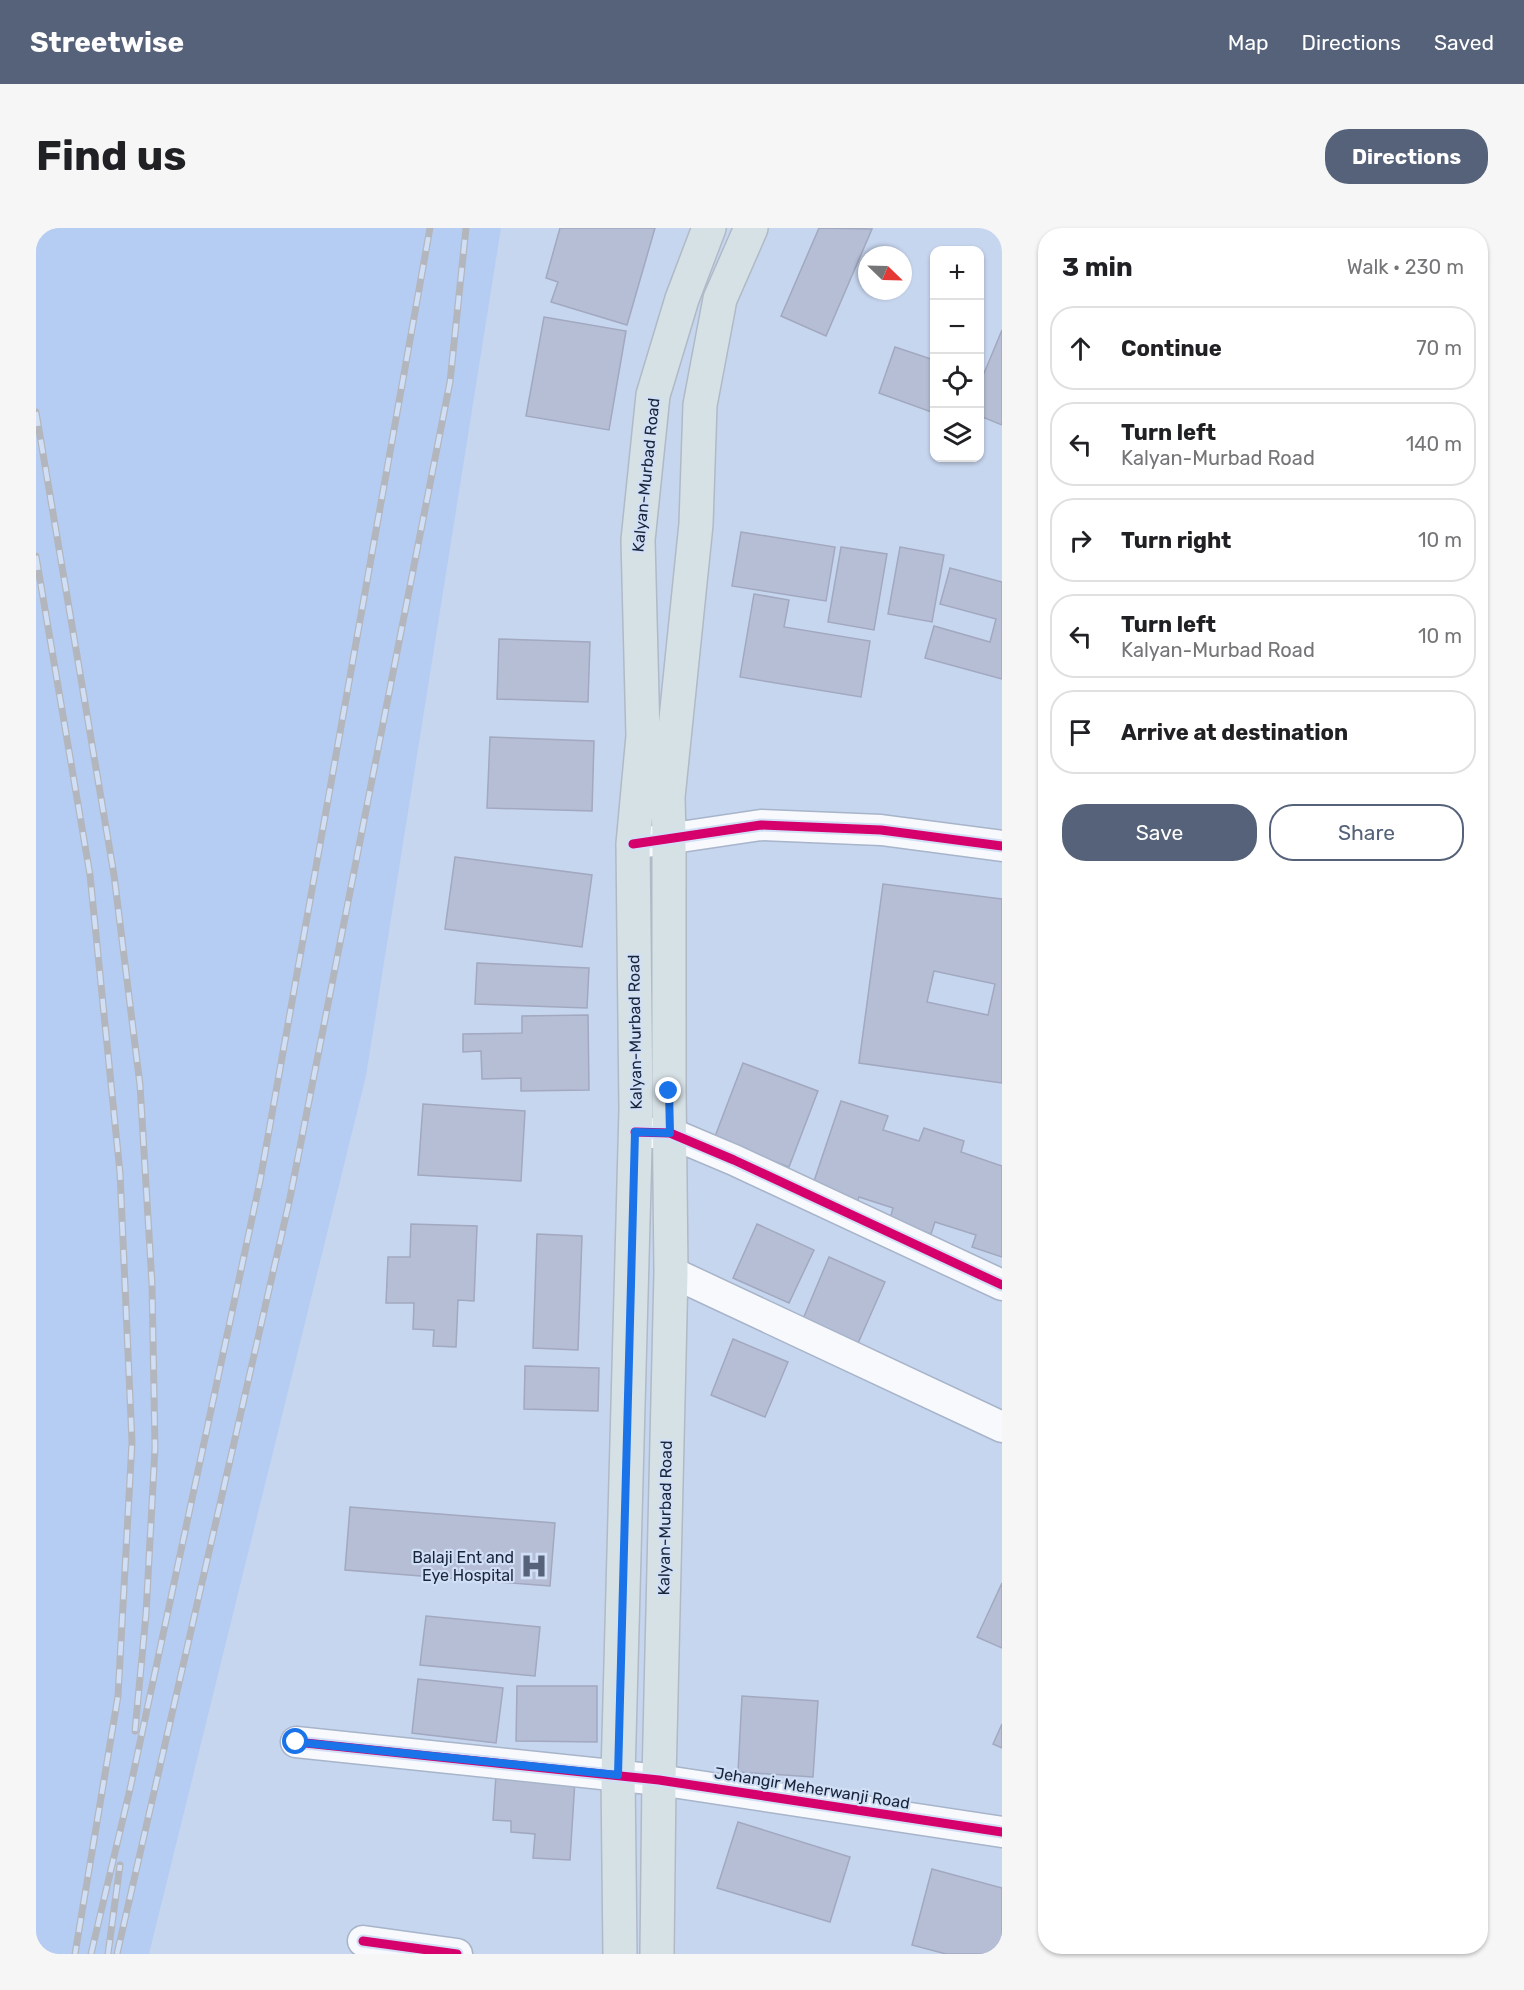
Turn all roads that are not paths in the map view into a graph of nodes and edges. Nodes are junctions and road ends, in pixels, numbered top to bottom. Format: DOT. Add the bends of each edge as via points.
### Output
graph roads {
  1 [pos="709,228"];
  2 [pos="752,228"];
  3 [pos="669,838"];
  4 [pos="633,844"];
  5 [pos="1002,846"];
  6 [pos="635,1132"];
  7 [pos="670,1133"];
  8 [pos="671,1272"];
  9 [pos="1002,1285"];
  10 [pos="1002,1427"];
  11 [pos="296,1742"];
  12 [pos="618,1775"];
  13 [pos="659,1780"];
  14 [pos="1002,1832"];
  15 [pos="363,1941"];
  16 [pos="457,1954"];
  17 [pos="620,1954"];
  18 [pos="657,1954"];
  1 -- 4 [label="main road, Kalyan-Murbad Road" via="682,299 653,395 638,540 643,736"];
  2 -- 3 [label="main road, Kalyan-Murbad Road" via="720,299 700,405 696,524 668,797"];
  3 -- 4 [label="street"];
  3 -- 5 [label="street" via="761,825 880,830"];
  3 -- 7 [label="main road, Kalyan-Murbad Road"];
  4 -- 6 [label="main road, Kalyan-Murbad Road"];
  6 -- 7 [label="street"];
  6 -- 12 [label="main road, Kalyan-Murbad Road"];
  7 -- 8 [label="main road, Kalyan-Murbad Road"];
  7 -- 9 [label="street"];
  8 -- 10 [label="street"];
  8 -- 13 [label="main road, Kalyan-Murbad Road"];
  11 -- 12 [label="street, Jehangir Meherwanji Road"];
  12 -- 13 [label="street, Jehangir Meherwanji Road"];
  12 -- 17 [label="main road, Kalyan-Murbad Road"];
  13 -- 14 [label="street, Jehangir Meherwanji Road"];
  13 -- 18 [label="main road, Kalyan-Murbad Road"];
  15 -- 16 [label="street"];
}
